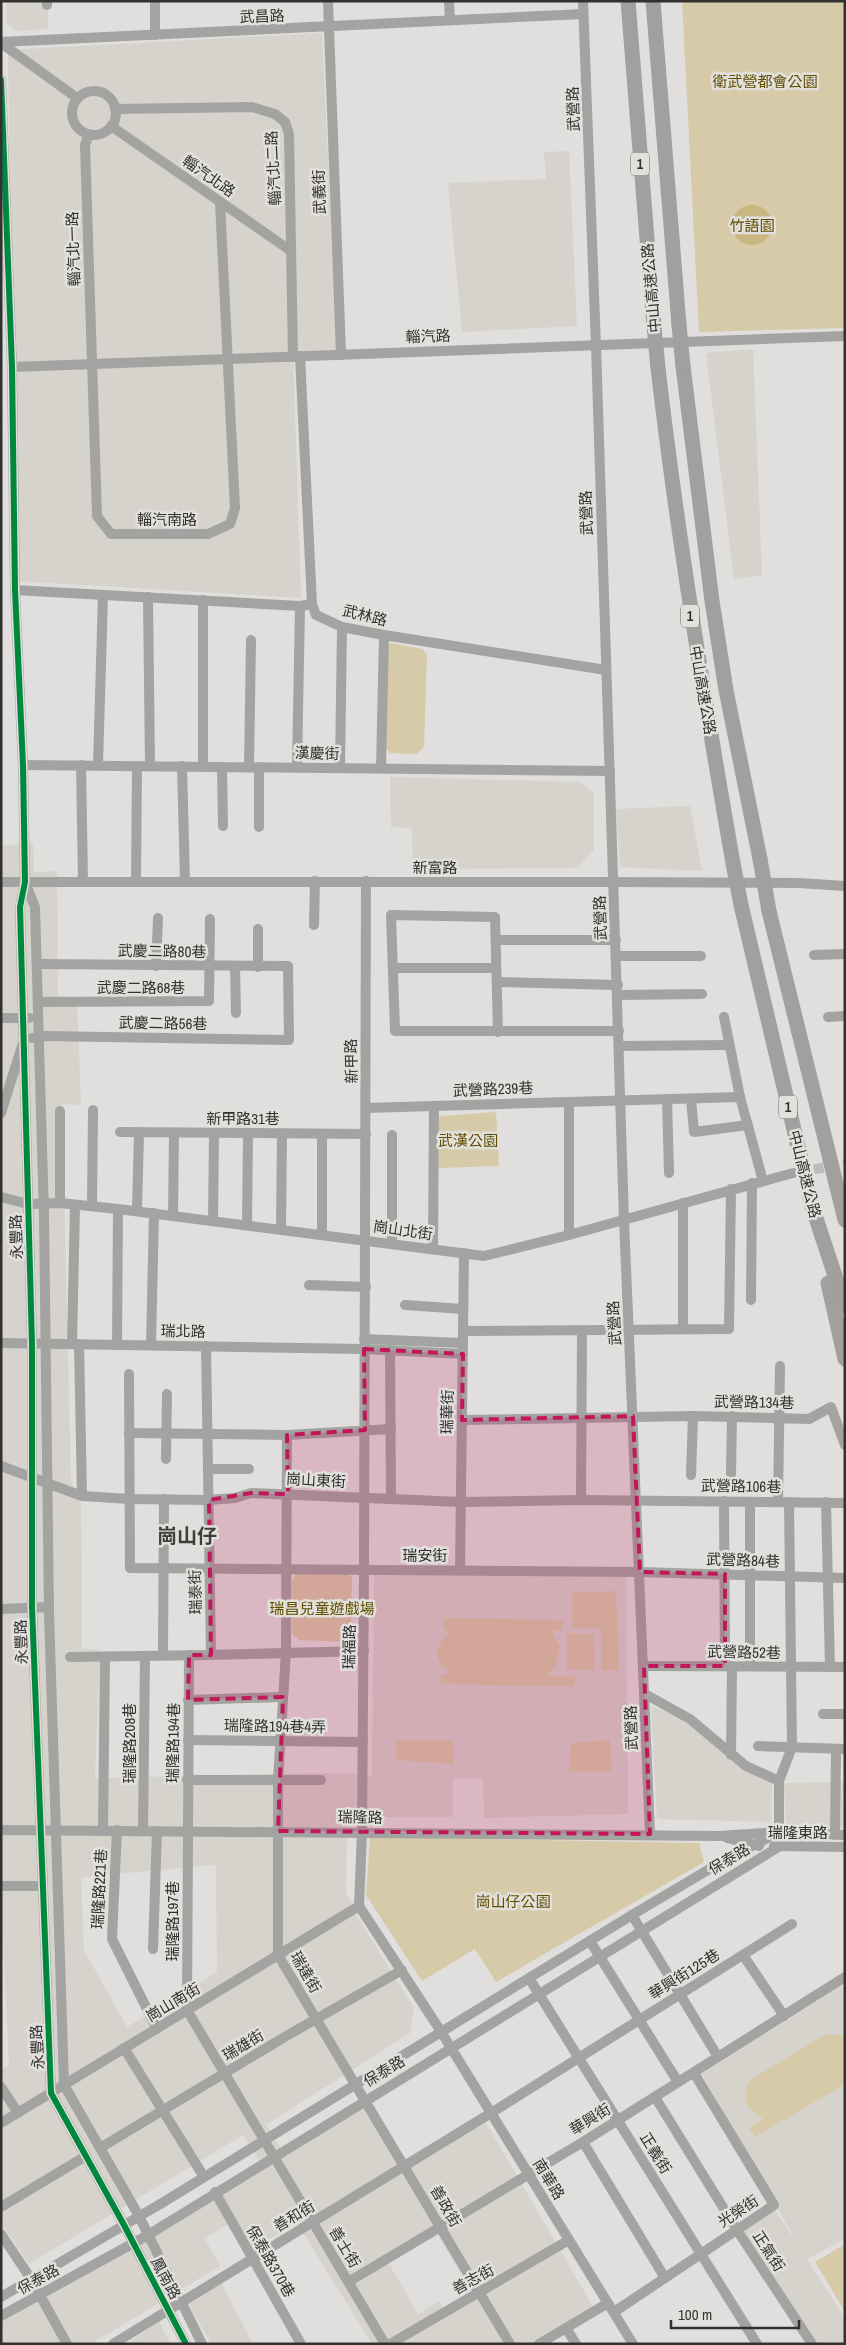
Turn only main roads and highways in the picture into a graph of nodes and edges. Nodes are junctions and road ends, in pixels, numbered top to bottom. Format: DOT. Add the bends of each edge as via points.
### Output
graph roads {
  1 [pos="628,1"];
  2 [pos="653,1"];
  3 [pos="664,1"];
  4 [pos="664,150"];
  5 [pos="812,1206"];
  6 [pos="845,1220"];
  7 [pos="845,1306"];
  8 [pos="845,1359"];
  1 -- 5 [label="highway, 中山高速公路 / 1, bridge" via="658,368 690,612 741,905"];
  2 -- 4 [label="highway, 中山高速公路 / 1"];
  3 -- 4 [label="highway"];
  4 -- 6 [label="highway, 中山高速公路 / 1, bridge" via="679,325 712,601 726,690 769,911"];
  5 -- 7 [label="highway, 中山高速公路 / 1"];
  5 -- 8 [label="highway"];
}
